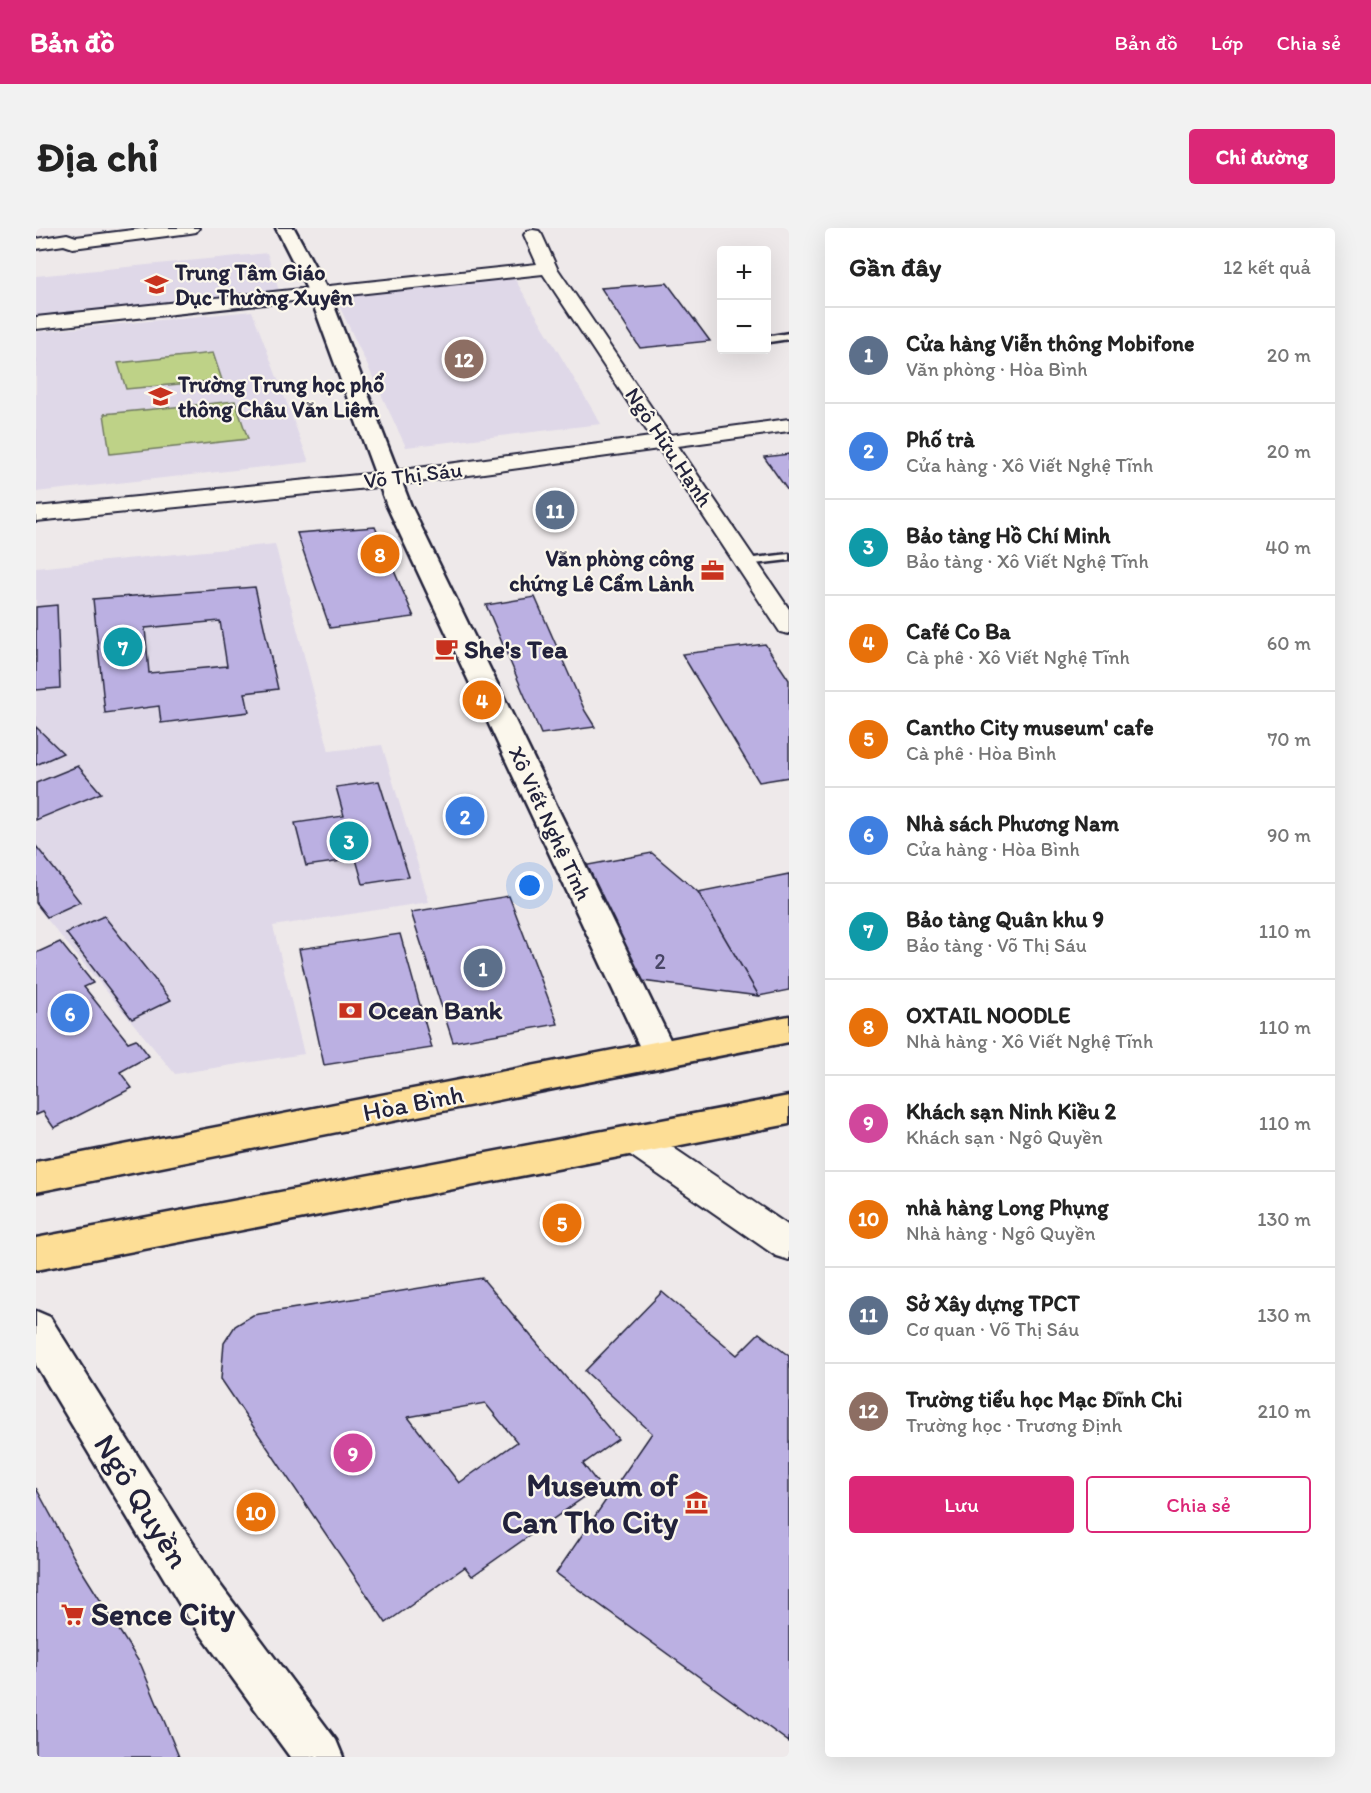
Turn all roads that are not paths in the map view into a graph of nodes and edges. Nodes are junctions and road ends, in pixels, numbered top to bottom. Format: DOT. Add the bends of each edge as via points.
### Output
graph roads {
  1 [pos="190,228"];
  2 [pos="285,228"];
  3 [pos="533,235"];
  4 [pos="36,244"];
  5 [pos="546,264"];
  6 [pos="319,293"];
  7 [pos="36,323"];
  8 [pos="789,336"];
  9 [pos="771,339"];
  10 [pos="789,425"];
  11 [pos="665,441"];
  12 [pos="388,479"];
  13 [pos="36,514"];
  14 [pos="789,557"];
  15 [pos="746,562"];
  16 [pos="789,627"];
  17 [pos="789,1029"];
  18 [pos="660,1054"];
  19 [pos="789,1110"];
  20 [pos="635,1140"];
  21 [pos="36,1177"];
  22 [pos="789,1245"];
  23 [pos="36,1254"];
  24 [pos="36,1329"];
  25 [pos="319,1757"];
  1 -- 4 [label="street"];
  2 -- 6 [label="street, Xô Viết Nghệ Tĩnh"];
  3 -- 5 [label="street, Ngô Hữu Hạnh"];
  5 -- 6 [label="street"];
  5 -- 11 [label="street, Ngô Hữu Hạnh"];
  6 -- 7 [label="street"];
  6 -- 12 [label="street, Xô Viết Nghệ Tĩnh"];
  8 -- 9 [label="lane"];
  10 -- 11 [label="street, Võ Thị Sáu"];
  11 -- 12 [label="street, Võ Thị Sáu"];
  11 -- 15 [label="street, Ngô Hữu Hạnh"];
  12 -- 13 [label="street, Võ Thị Sáu"];
  12 -- 18 [label="street, Xô Viết Nghệ Tĩnh"];
  14 -- 15 [label="lane"];
  15 -- 16 [label="street, Ngô Hữu Hạnh"];
  17 -- 18 [label="main road, Hòa Bình"];
  18 -- 21 [label="main road, Hòa Bình"];
  19 -- 20 [label="main road"];
  20 -- 22 [label="street"];
  20 -- 23 [label="main road"];
  24 -- 25 [label="street, Ngô Quyền" via="199,1594"];
}
